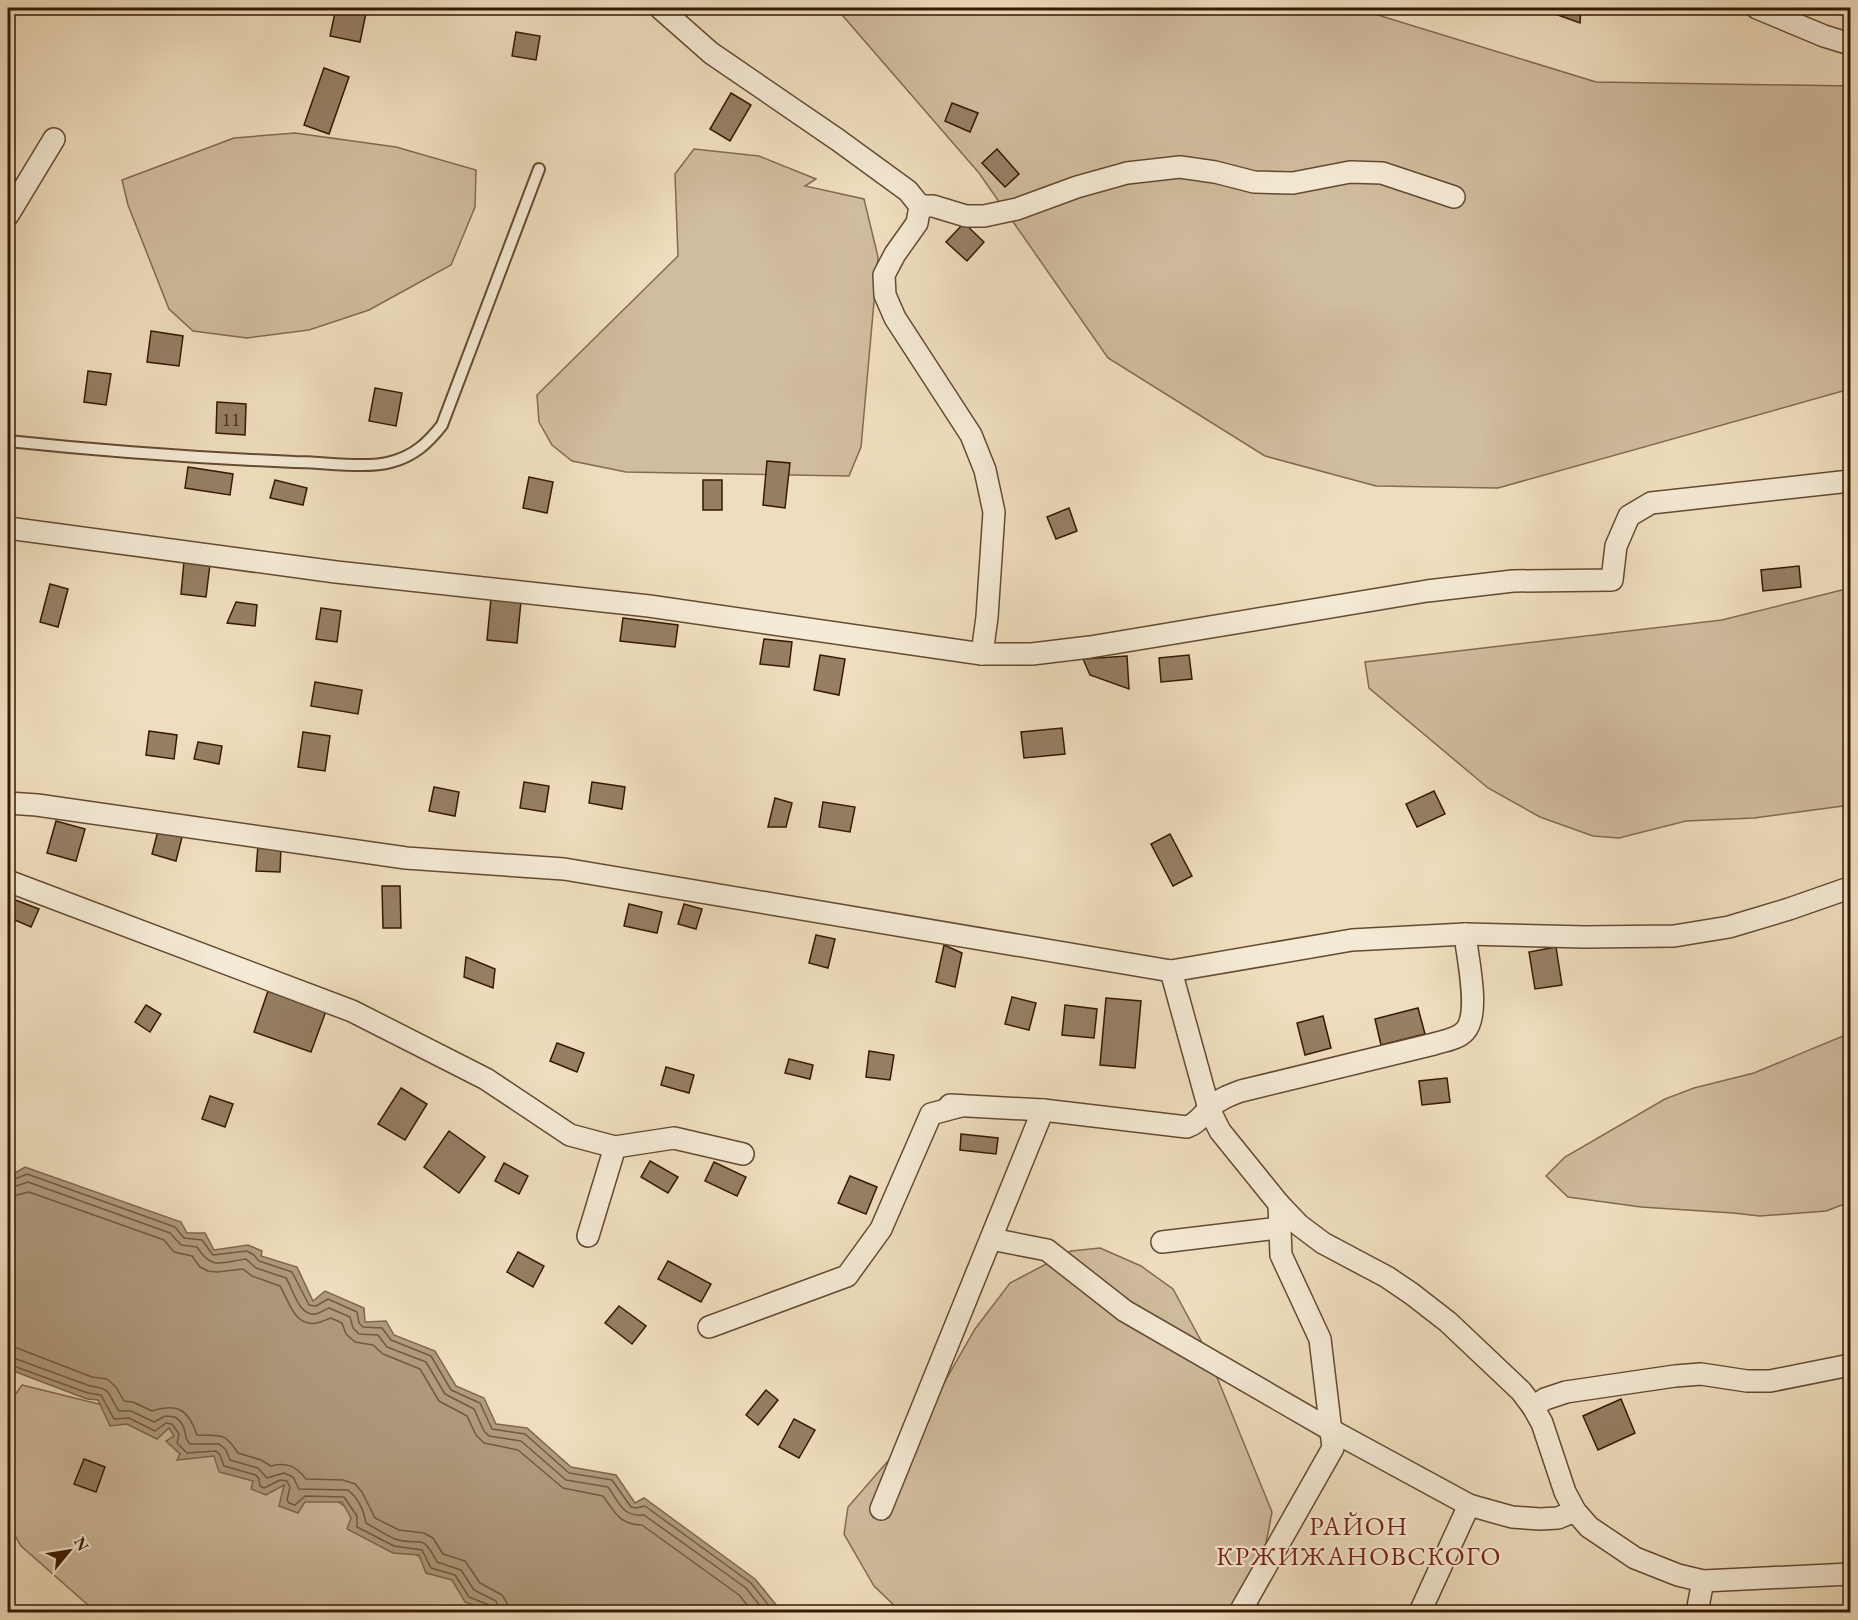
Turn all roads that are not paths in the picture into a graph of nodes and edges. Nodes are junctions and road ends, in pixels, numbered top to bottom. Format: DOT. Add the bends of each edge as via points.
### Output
graph roads {
  1 [pos="660,8"];
  2 [pos="1757,8"];
  3 [pos="1851,44"];
  4 [pos="54,139"];
  5 [pos="539,169"];
  6 [pos="1454,196"];
  7 [pos="920,206"];
  8 [pos="8,215"];
  9 [pos="8,441"];
  10 [pos="1851,481"];
  11 [pos="8,528"];
  12 [pos="982,654"];
  13 [pos="8,802"];
  14 [pos="8,881"];
  15 [pos="1849,888"];
  16 [pos="1465,934"];
  17 [pos="1171,971"];
  18 [pos="1209,1109"];
  19 [pos="1043,1110"];
  20 [pos="615,1147"];
  21 [pos="743,1154"];
  22 [pos="1279,1204"];
  23 [pos="1278,1228"];
  24 [pos="588,1236"];
  25 [pos="991,1239"];
  26 [pos="1162,1242"];
  27 [pos="709,1327"];
  28 [pos="1851,1365"];
  29 [pos="1533,1407"];
  30 [pos="1331,1430"];
  31 [pos="1469,1505"];
  32 [pos="882,1509"];
  33 [pos="1575,1511"];
  34 [pos="1851,1574"];
  35 [pos="1703,1581"];
  36 [pos="1240,1612"];
  37 [pos="1420,1612"];
  38 [pos="1698,1612"];
  1 -- 7 [label="street" via="711,53 908,191"];
  2 -- 3 [label="street"];
  4 -- 8 [label="street"];
  5 -- 9 [label="lane" via="442,425 420,450 403,459 374,464 223,459"];
  6 -- 7 [label="street" via="1382,173 1350,172 1293,183 1254,182 1180,167 1127,173 984,216"];
  7 -- 12 [label="street" via="917,223 884,275 885,295 895,318 971,435 986,470 994,512"];
  10 -- 12 [label="street" via="1651,503 1629,516 1616,546 1612,580 1513,581 1090,647 1032,654"];
  11 -- 12 [label="street" via="336,572 649,606"];
  13 -- 17 [label="street" via="406,858 564,869"];
  14 -- 20 [label="street" via="352,1011 486,1079 570,1134"];
  15 -- 16 [label="street" via="1729,927 1674,936"];
  16 -- 17 [label="street" via="1352,940"];
  16 -- 18 [label="street" via="1473,1004 1472,1019 1465,1031 1434,1044 1241,1090"];
  17 -- 18 [label="street"];
  18 -- 19 [label="street" via="1195,1124 1186,1127"];
  18 -- 22 [label="street" via="1220,1131"];
  19 -- 25 [label="street"];
  19 -- 27 [label="street" via="955,1106 931,1114 881,1229 847,1276"];
  20 -- 21 [label="street" via="674,1138"];
  20 -- 24 [label="street"];
  22 -- 23 [label="street"];
  22 -- 29 [label="street" via="1323,1243 1386,1277 1448,1322"];
  23 -- 26 [label="street"];
  23 -- 30 [label="street" via="1281,1255 1320,1339"];
  25 -- 30 [label="street" via="1047,1250 1125,1311"];
  25 -- 32 [label="street"];
  28 -- 29 [label="street" via="1770,1381 1747,1382 1701,1374 1675,1376 1566,1392"];
  29 -- 33 [label="street"];
  30 -- 31 [label="street"];
  30 -- 36 [label="street" via="1333,1448"];
  31 -- 33 [label="street" via="1512,1517 1540,1519 1558,1518"];
  31 -- 37 [label="street"];
  33 -- 35 [label="street" via="1589,1527 1635,1558"];
  34 -- 35 [label="street"];
  35 -- 38 [label="street"];
}
